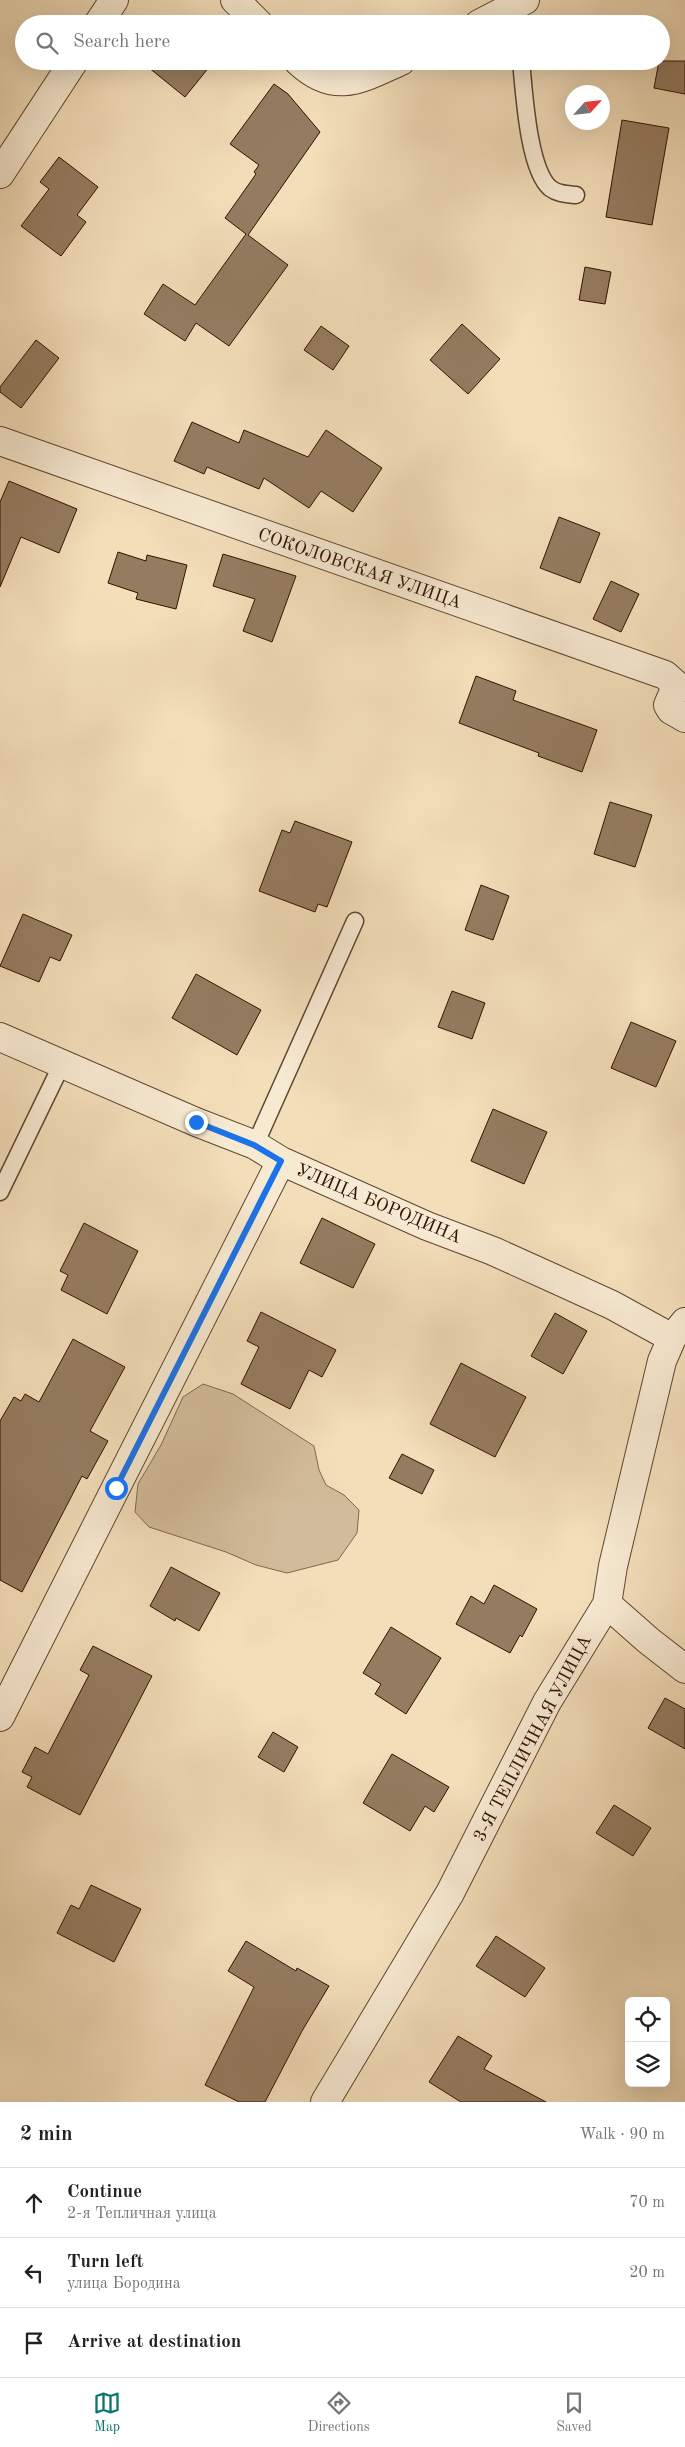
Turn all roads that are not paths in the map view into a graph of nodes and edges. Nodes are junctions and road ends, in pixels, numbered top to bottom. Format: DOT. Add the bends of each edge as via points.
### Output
graph roads {
  1 [pos="114,0"];
  2 [pos="235,0"];
  3 [pos="518,10"];
  4 [pos="104,15"];
  5 [pos="250,15"];
  6 [pos="504,15"];
  7 [pos="68,70"];
  8 [pos="310,70"];
  9 [pos="382,70"];
  10 [pos="521,70"];
  11 [pos="0,174"];
  12 [pos="576,195"];
  13 [pos="0,441"];
  14 [pos="685,718"];
  15 [pos="356,921"];
  16 [pos="0,1037"];
  17 [pos="62,1064"];
  18 [pos="254,1145"];
  19 [pos="281,1161"];
  20 [pos="0,1192"];
  21 [pos="679,1330"];
  22 [pos="607,1604"];
  23 [pos="685,1669"];
  24 [pos="0,1716"];
  25 [pos="325,2102"];
  1 -- 4 [label="street"];
  2 -- 5 [label="street"];
  3 -- 6 [label="street"];
  7 -- 11 [label="street"];
  8 -- 9 [label="street" via="319,77 338,83 360,80"];
  10 -- 12 [label="lane" via="535,159 549,187 559,193"];
  13 -- 14 [label="street, СОКОЛОВСКАЯ УЛИЦА" via="665,675 674,683 675,689 668,705 670,710"];
  15 -- 18 [label="lane"];
  16 -- 17 [label="street, УЛИЦА БОРОДИНА"];
  17 -- 18 [label="street, УЛИЦА БОРОДИНА"];
  17 -- 20 [label="lane"];
  18 -- 19 [label="street, УЛИЦА БОРОДИНА"];
  19 -- 21 [label="street, УЛИЦА БОРОДИНА" via="612,1305"];
  19 -- 24 [label="street"];
  21 -- 22 [label="street, 3-Я ТЕПЛИЧНАЯ УЛИЦА" via="662,1361 613,1566"];
  22 -- 23 [label="street"];
  22 -- 25 [label="street, 3-Я ТЕПЛИЧНАЯ УЛИЦА" via="547,1702 450,1893"];
}
